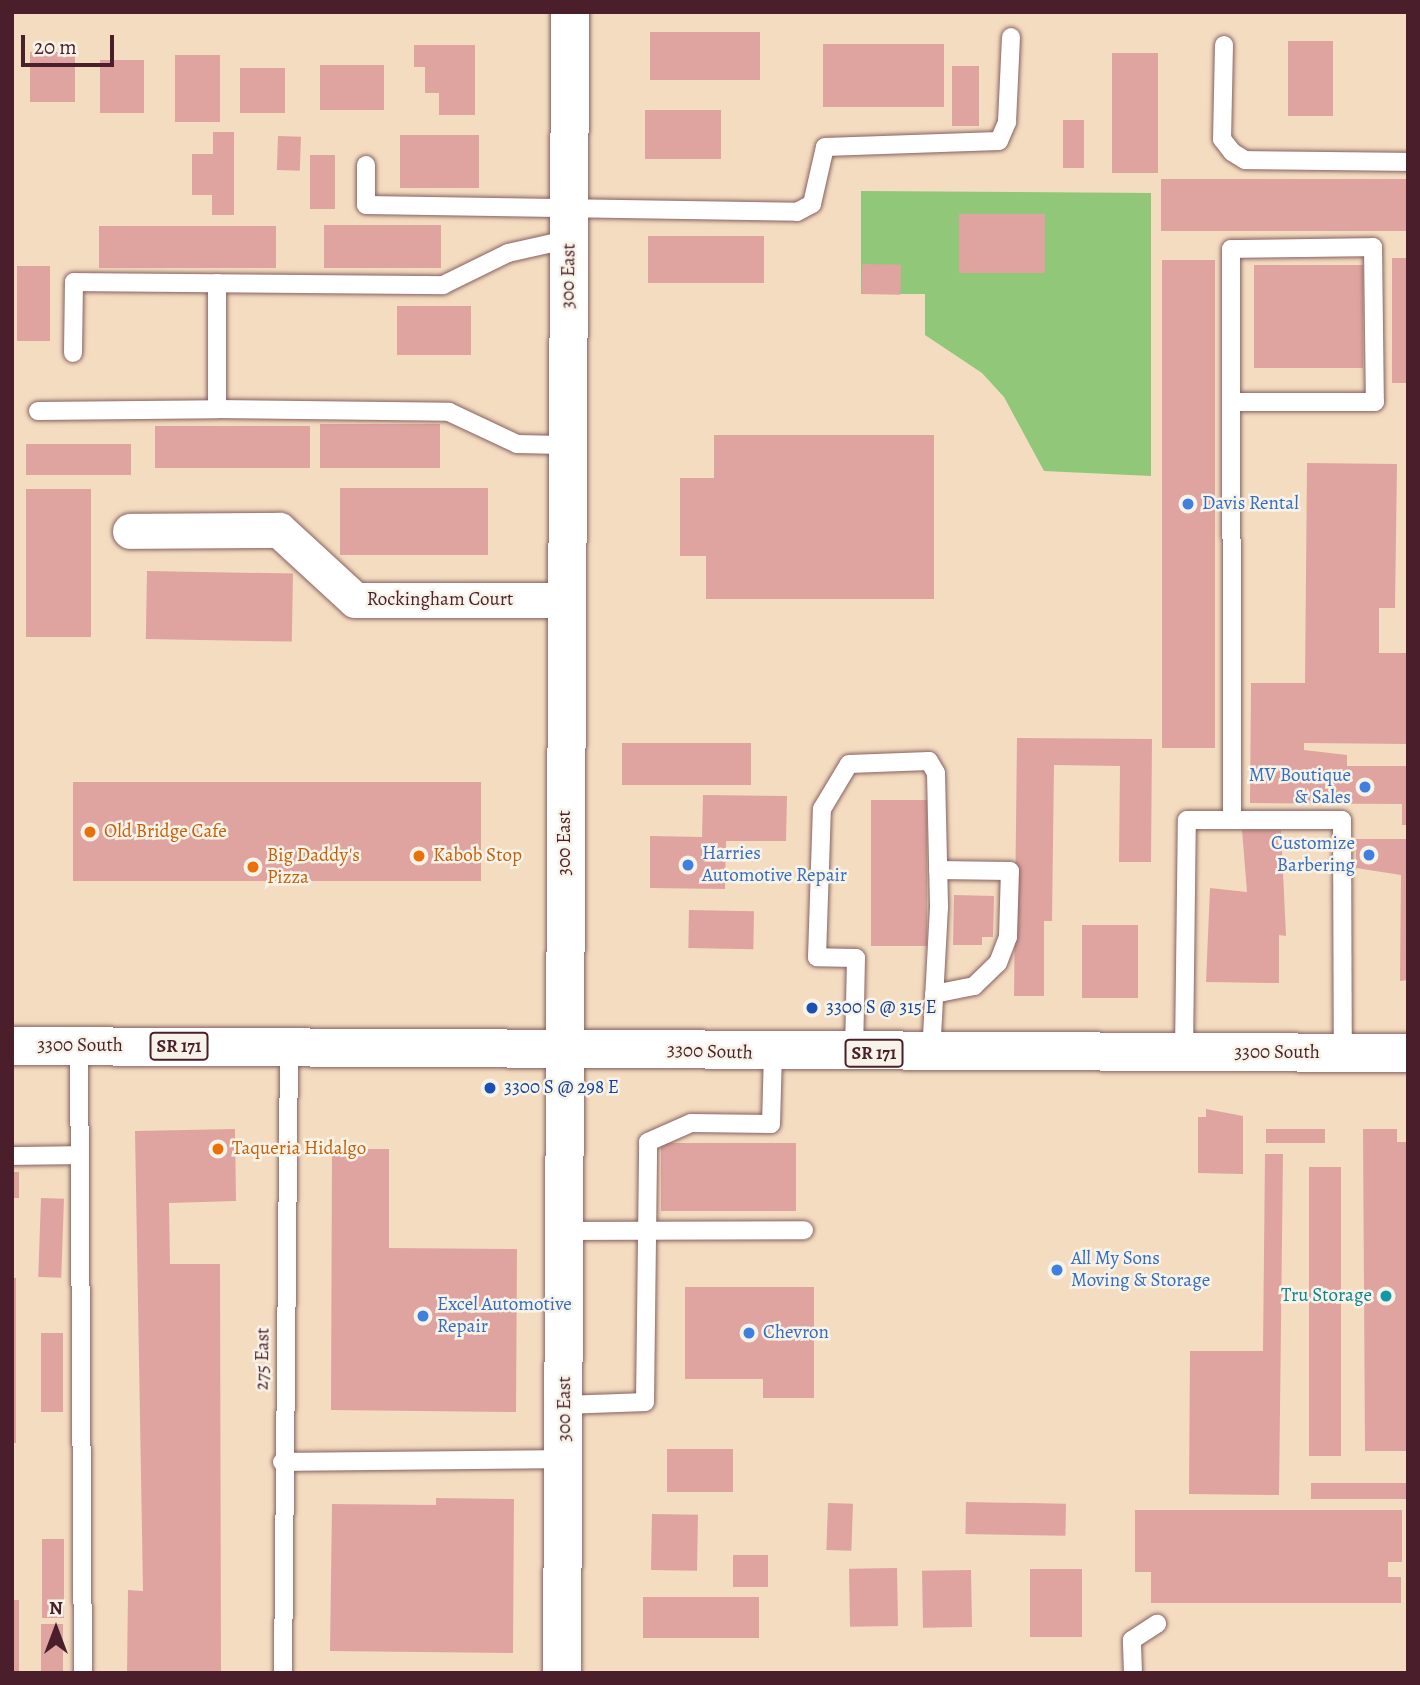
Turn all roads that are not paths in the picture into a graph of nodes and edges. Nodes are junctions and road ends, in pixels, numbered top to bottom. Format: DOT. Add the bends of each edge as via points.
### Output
graph roads {
  1 [pos="570,12"];
  2 [pos="1011,37"];
  3 [pos="1224,45"];
  4 [pos="1408,162"];
  5 [pos="366,166"];
  6 [pos="570,223"];
  7 [pos="217,283"];
  8 [pos="73,353"];
  9 [pos="1232,401"];
  10 [pos="217,409"];
  11 [pos="38,411"];
  12 [pos="568,445"];
  13 [pos="130,531"];
  14 [pos="568,600"];
  15 [pos="1232,820"];
  16 [pos="938,870"];
  17 [pos="934,994"];
  18 [pos="79,1045"];
  19 [pos="12,1046"];
  20 [pos="289,1046"];
  21 [pos="564,1047"];
  22 [pos="854,1053"];
  23 [pos="931,1053"];
  24 [pos="1184,1053"];
  25 [pos="1343,1053"];
  26 [pos="1408,1053"];
  27 [pos="773,1054"];
  28 [pos="80,1155"];
  29 [pos="12,1156"];
  30 [pos="804,1230"];
  31 [pos="566,1231"];
  32 [pos="645,1232"];
  33 [pos="565,1405"];
  34 [pos="564,1459"];
  35 [pos="282,1462"];
  36 [pos="1157,1624"];
  37 [pos="83,1673"];
  38 [pos="283,1673"];
  39 [pos="562,1673"];
  40 [pos="1133,1673"];
  1 -- 6 [label="street, 300 East"];
  2 -- 6 [label="lane" via="1007,122 992,144 824,147 812,204 797,212"];
  3 -- 4 [label="lane" via="1223,139 1239,156"];
  5 -- 6 [label="lane" via="366,205"];
  6 -- 7 [label="lane" via="443,285"];
  6 -- 12 [label="street, 300 East"];
  7 -- 8 [label="lane" via="74,282"];
  7 -- 10 [label="lane"];
  9 -- 9 [label="lane" via="1231,249 1373,247 1375,401"];
  9 -- 15 [label="lane"];
  10 -- 11 [label="lane"];
  10 -- 12 [label="lane" via="449,412 517,444"];
  12 -- 14 [label="street, 300 East"];
  13 -- 14 [label="street, Rockingham Court" via="279,530 355,600"];
  14 -- 21 [label="street, 300 East"];
  15 -- 24 [label="lane" via="1187,820"];
  15 -- 25 [label="lane" via="1342,820"];
  16 -- 17 [label="lane"];
  16 -- 17 [label="lane" via="1010,870 1008,937 998,963 974,986"];
  16 -- 22 [label="lane" via="936,773 929,761 849,764 835,779 818,825 817,957 856,958"];
  17 -- 23 [label="lane"];
  18 -- 19 [label="street, 3300 South / SR 171"];
  18 -- 20 [label="street, 3300 South / SR 171"];
  18 -- 28 [label="lane"];
  20 -- 21 [label="street, 3300 South / SR 171"];
  20 -- 35 [label="lane, 275 East"];
  21 -- 27 [label="street, 3300 South / SR 171"];
  21 -- 31 [label="street, 300 East"];
  22 -- 23 [label="street, 3300 South / SR 171"];
  22 -- 27 [label="street, 3300 South / SR 171"];
  23 -- 24 [label="street, 3300 South / SR 171"];
  24 -- 25 [label="street, 3300 South / SR 171"];
  25 -- 26 [label="street, 3300 South / SR 171"];
  27 -- 32 [label="lane" via="771,1124 691,1123 648,1142"];
  28 -- 29 [label="lane"];
  28 -- 37 [label="lane"];
  30 -- 32 [label="lane"];
  31 -- 32 [label="lane"];
  31 -- 33 [label="street, 300 East"];
  32 -- 33 [label="lane" via="645,1402"];
  33 -- 34 [label="street, 300 East"];
  34 -- 35 [label="lane"];
  34 -- 39 [label="street, 300 East"];
  35 -- 38 [label="lane, 275 East"];
  36 -- 40 [label="lane" via="1132,1640"];
}
